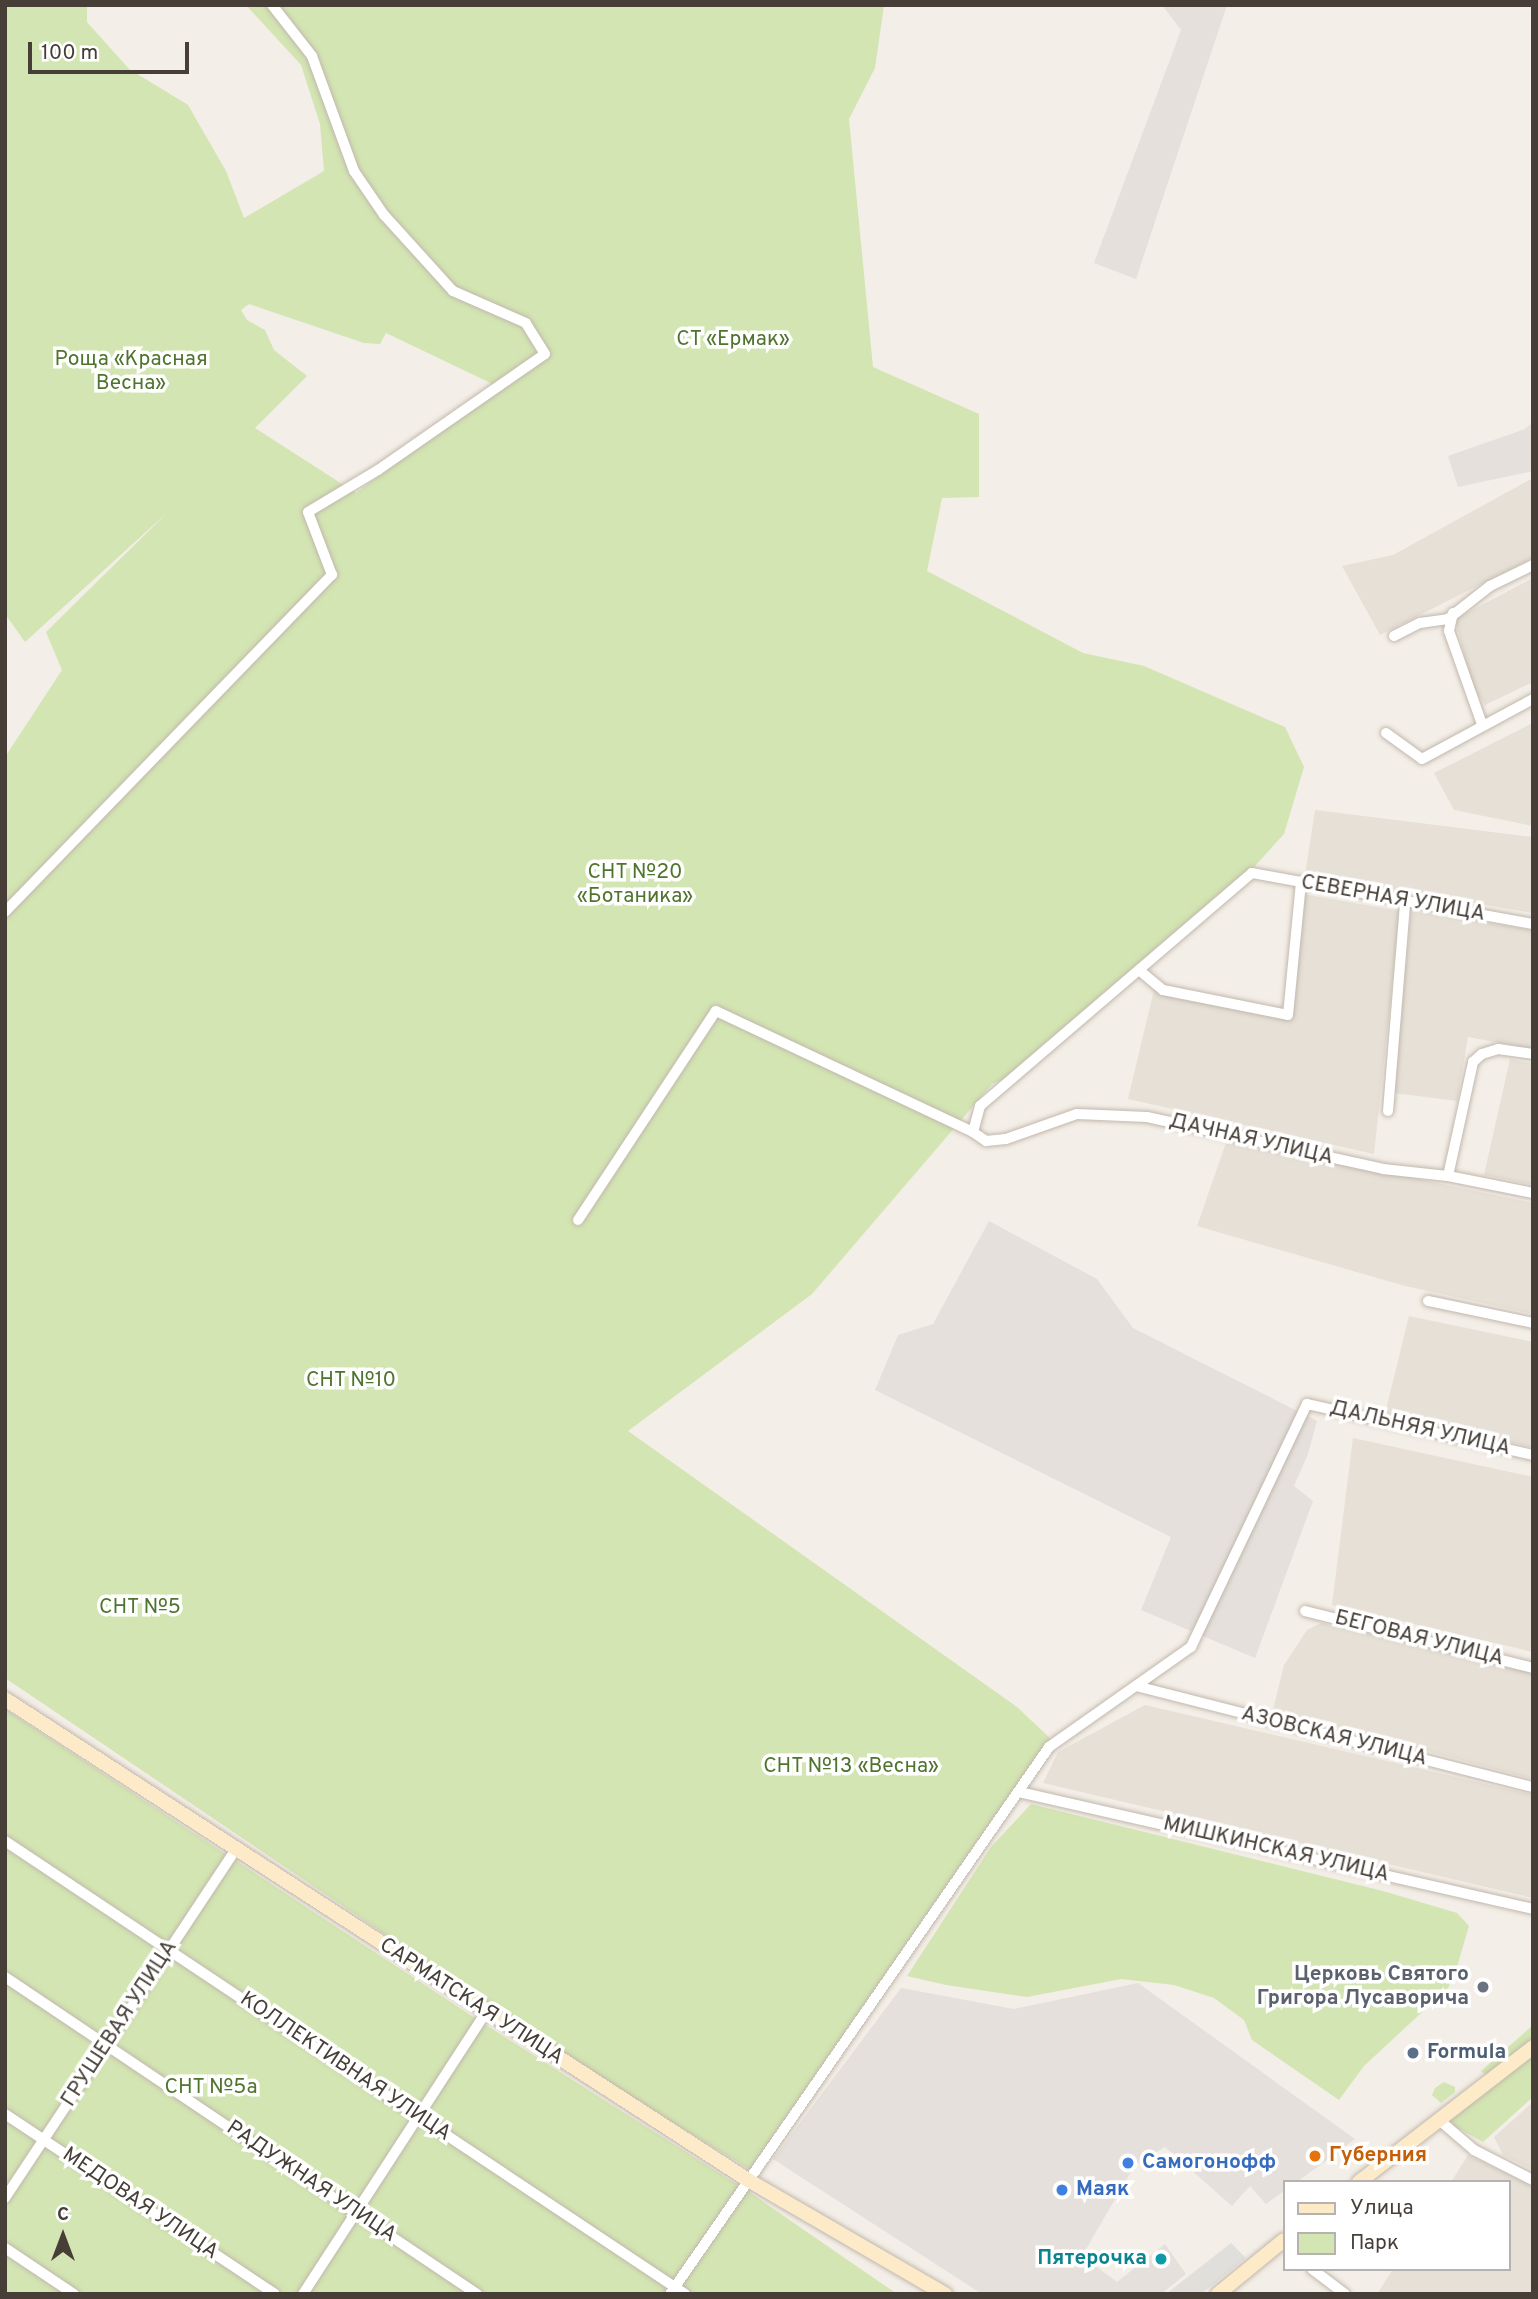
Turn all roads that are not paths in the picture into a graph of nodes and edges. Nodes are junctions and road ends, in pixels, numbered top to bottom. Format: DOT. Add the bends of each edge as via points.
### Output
graph roads {
  1 [pos="272,5"];
  2 [pos="1533,565"];
  3 [pos="1452,613"];
  4 [pos="1394,636"];
  5 [pos="1533,699"];
  6 [pos="1482,724"];
  7 [pos="1386,733"];
  8 [pos="1301,882"];
  9 [pos="1405,902"];
  10 [pos="5,912"];
  11 [pos="1533,924"];
  12 [pos="1139,970"];
  13 [pos="1533,1054"];
  14 [pos="1388,1111"];
  15 [pos="973,1132"];
  16 [pos="1448,1176"];
  17 [pos="1533,1193"];
  18 [pos="578,1220"];
  19 [pos="1428,1301"];
  20 [pos="1533,1323"];
  21 [pos="1533,1455"];
  22 [pos="1305,1611"];
  23 [pos="1533,1668"];
  24 [pos="1136,1686"];
  25 [pos="5,1699"];
  26 [pos="1533,1787"];
  27 [pos="1019,1792"];
  28 [pos="5,1841"];
  29 [pos="235,1850"];
  30 [pos="1533,1909"];
  31 [pos="169,1950"];
  32 [pos="5,1977"];
  33 [pos="486,2012"];
  34 [pos="106,2045"];
  35 [pos="1533,2047"];
  36 [pos="5,2114"];
  37 [pos="419,2116"];
  38 [pos="1438,2119"];
  39 [pos="44,2140"];
  40 [pos="748,2180"];
  41 [pos="1362,2180"];
  42 [pos="1533,2180"];
  43 [pos="5,2198"];
  44 [pos="356,2213"];
  45 [pos="1282,2245"];
  46 [pos="5,2248"];
  47 [pos="1315,2271"];
  48 [pos="676,2292"];
  49 [pos="74,2294"];
  50 [pos="275,2294"];
  51 [pos="303,2294"];
  52 [pos="477,2294"];
  53 [pos="945,2294"];
  54 [pos="1218,2294"];
  55 [pos="1345,2294"];
  1 -- 10 [label="street" via="312,56 354,171 384,215 453,291 526,323 545,354 378,470 308,512 332,575"];
  2 -- 3 [label="street" via="1490,586"];
  3 -- 4 [label="street" via="1448,619 1420,622"];
  3 -- 6 [label="street" via="1449,631"];
  5 -- 6 [label="street"];
  6 -- 7 [label="street" via="1422,759"];
  8 -- 9 [label="street, СЕВЕРНАЯ УЛИЦА"];
  8 -- 12 [label="street, СЕВЕРНАЯ УЛИЦА" via="1252,873"];
  8 -- 12 [label="street" via="1288,1015 1163,990"];
  9 -- 11 [label="street, СЕВЕРНАЯ УЛИЦА"];
  9 -- 14 [label="street"];
  12 -- 15 [label="street" via="980,1106"];
  13 -- 16 [label="street" via="1497,1049 1473,1062"];
  15 -- 16 [label="street, ДАЧНАЯ УЛИЦА" via="986,1141 1006,1139 1077,1114 1147,1116 1356,1164"];
  15 -- 18 [label="street" via="716,1011"];
  16 -- 17 [label="street, ДАЧНАЯ УЛИЦА"];
  19 -- 20 [label="street"];
  21 -- 24 [label="street, ДАЛЬНЯЯ УЛИЦА" via="1307,1404 1191,1647"];
  22 -- 23 [label="street, БЕГОВАЯ УЛИЦА"];
  24 -- 26 [label="street, АЗОВСКАЯ УЛИЦА"];
  24 -- 27 [label="street" via="1049,1747"];
  25 -- 29 [label="main road, САРМАТСКАЯ УЛИЦА"];
  27 -- 30 [label="street, МИШКИНСКАЯ УЛИЦА"];
  27 -- 40 [label="street"];
  28 -- 31 [label="street, КОЛЛЕКТИВНАЯ УЛИЦА"];
  29 -- 31 [label="street, ГРУШЕВАЯ УЛИЦА"];
  29 -- 33 [label="main road, САРМАТСКАЯ УЛИЦА"];
  31 -- 34 [label="street, ГРУШЕВАЯ УЛИЦА"];
  31 -- 37 [label="street, КОЛЛЕКТИВНАЯ УЛИЦА"];
  32 -- 34 [label="street, РАДУЖНАЯ УЛИЦА"];
  33 -- 37 [label="street"];
  33 -- 40 [label="main road, САРМАТСКАЯ УЛИЦА"];
  34 -- 39 [label="street, ГРУШЕВАЯ УЛИЦА"];
  34 -- 44 [label="street, РАДУЖНАЯ УЛИЦА"];
  35 -- 38 [label="main road"];
  36 -- 39 [label="street, МЕДОВАЯ УЛИЦА"];
  37 -- 44 [label="street"];
  37 -- 48 [label="street, КОЛЛЕКТИВНАЯ УЛИЦА"];
  38 -- 41 [label="main road"];
  38 -- 42 [label="street" via="1475,2150"];
  39 -- 43 [label="street, ГРУШЕВАЯ УЛИЦА"];
  39 -- 50 [label="street, МЕДОВАЯ УЛИЦА"];
  40 -- 48 [label="street"];
  40 -- 53 [label="main road, САРМАТСКАЯ УЛИЦА"];
  44 -- 51 [label="street"];
  44 -- 52 [label="street, РАДУЖНАЯ УЛИЦА"];
  45 -- 54 [label="main road"];
  46 -- 49 [label="street"];
  47 -- 55 [label="street"];
}
